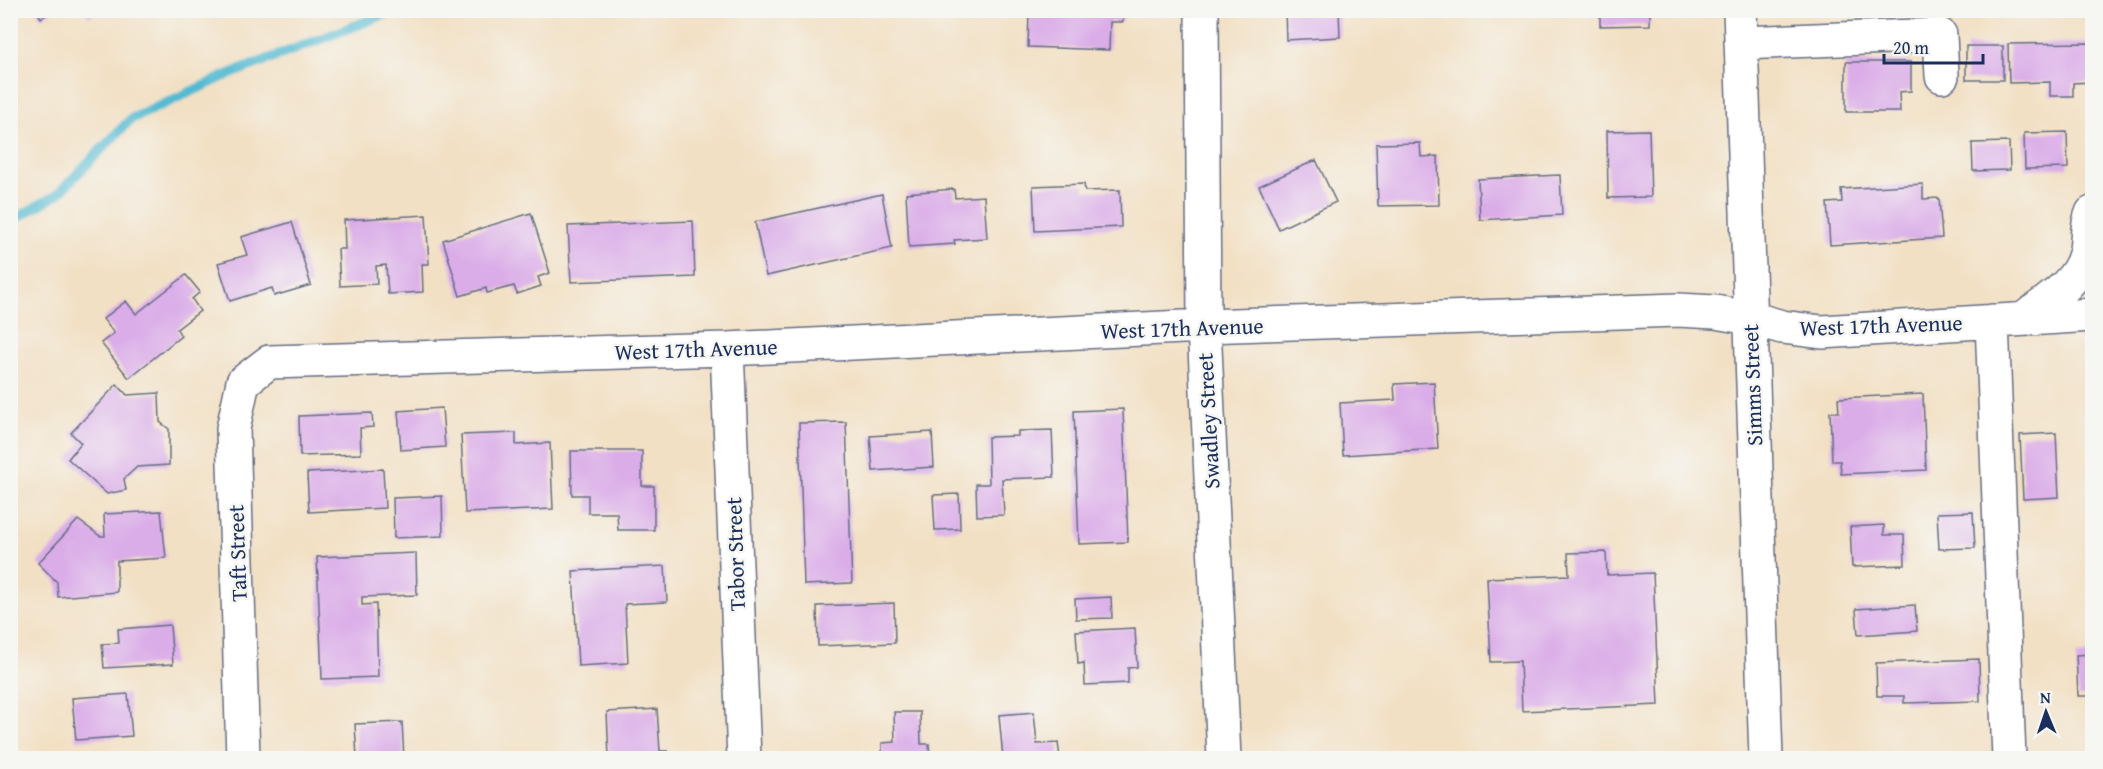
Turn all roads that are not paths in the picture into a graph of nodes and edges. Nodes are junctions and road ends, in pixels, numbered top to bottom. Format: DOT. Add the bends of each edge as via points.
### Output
graph roads {
  1 [pos="1202,10"];
  2 [pos="1740,10"];
  3 [pos="1741,43"];
  4 [pos="1942,76"];
  5 [pos="2092,213"];
  6 [pos="2092,315"];
  7 [pos="1750,318"];
  8 [pos="2024,319"];
  9 [pos="1992,321"];
  10 [pos="1203,326"];
  11 [pos="727,348"];
  12 [pos="269,362"];
  13 [pos="243,759"];
  14 [pos="744,759"];
  15 [pos="1224,759"];
  16 [pos="1766,759"];
  17 [pos="2009,759"];
  1 -- 10 [label="street, Swadley Street"];
  2 -- 3 [label="street, Simms Street"];
  3 -- 4 [label="street" via="1940,35"];
  3 -- 7 [label="street, Simms Street"];
  5 -- 8 [label="street" via="2085,255 2074,278"];
  6 -- 8 [label="street, West 17th Avenue"];
  7 -- 9 [label="street, West 17th Avenue" via="1822,332"];
  7 -- 10 [label="street, West 17th Avenue" via="1678,310"];
  7 -- 16 [label="street, Simms Street"];
  8 -- 9 [label="street, West 17th Avenue"];
  9 -- 17 [label="street"];
  10 -- 11 [label="street, West 17th Avenue"];
  10 -- 15 [label="street, Swadley Street"];
  11 -- 12 [label="street, West 17th Avenue"];
  11 -- 14 [label="street, Tabor Street"];
  12 -- 13 [label="street, Taft Street" via="243,382 233,429"];
}
